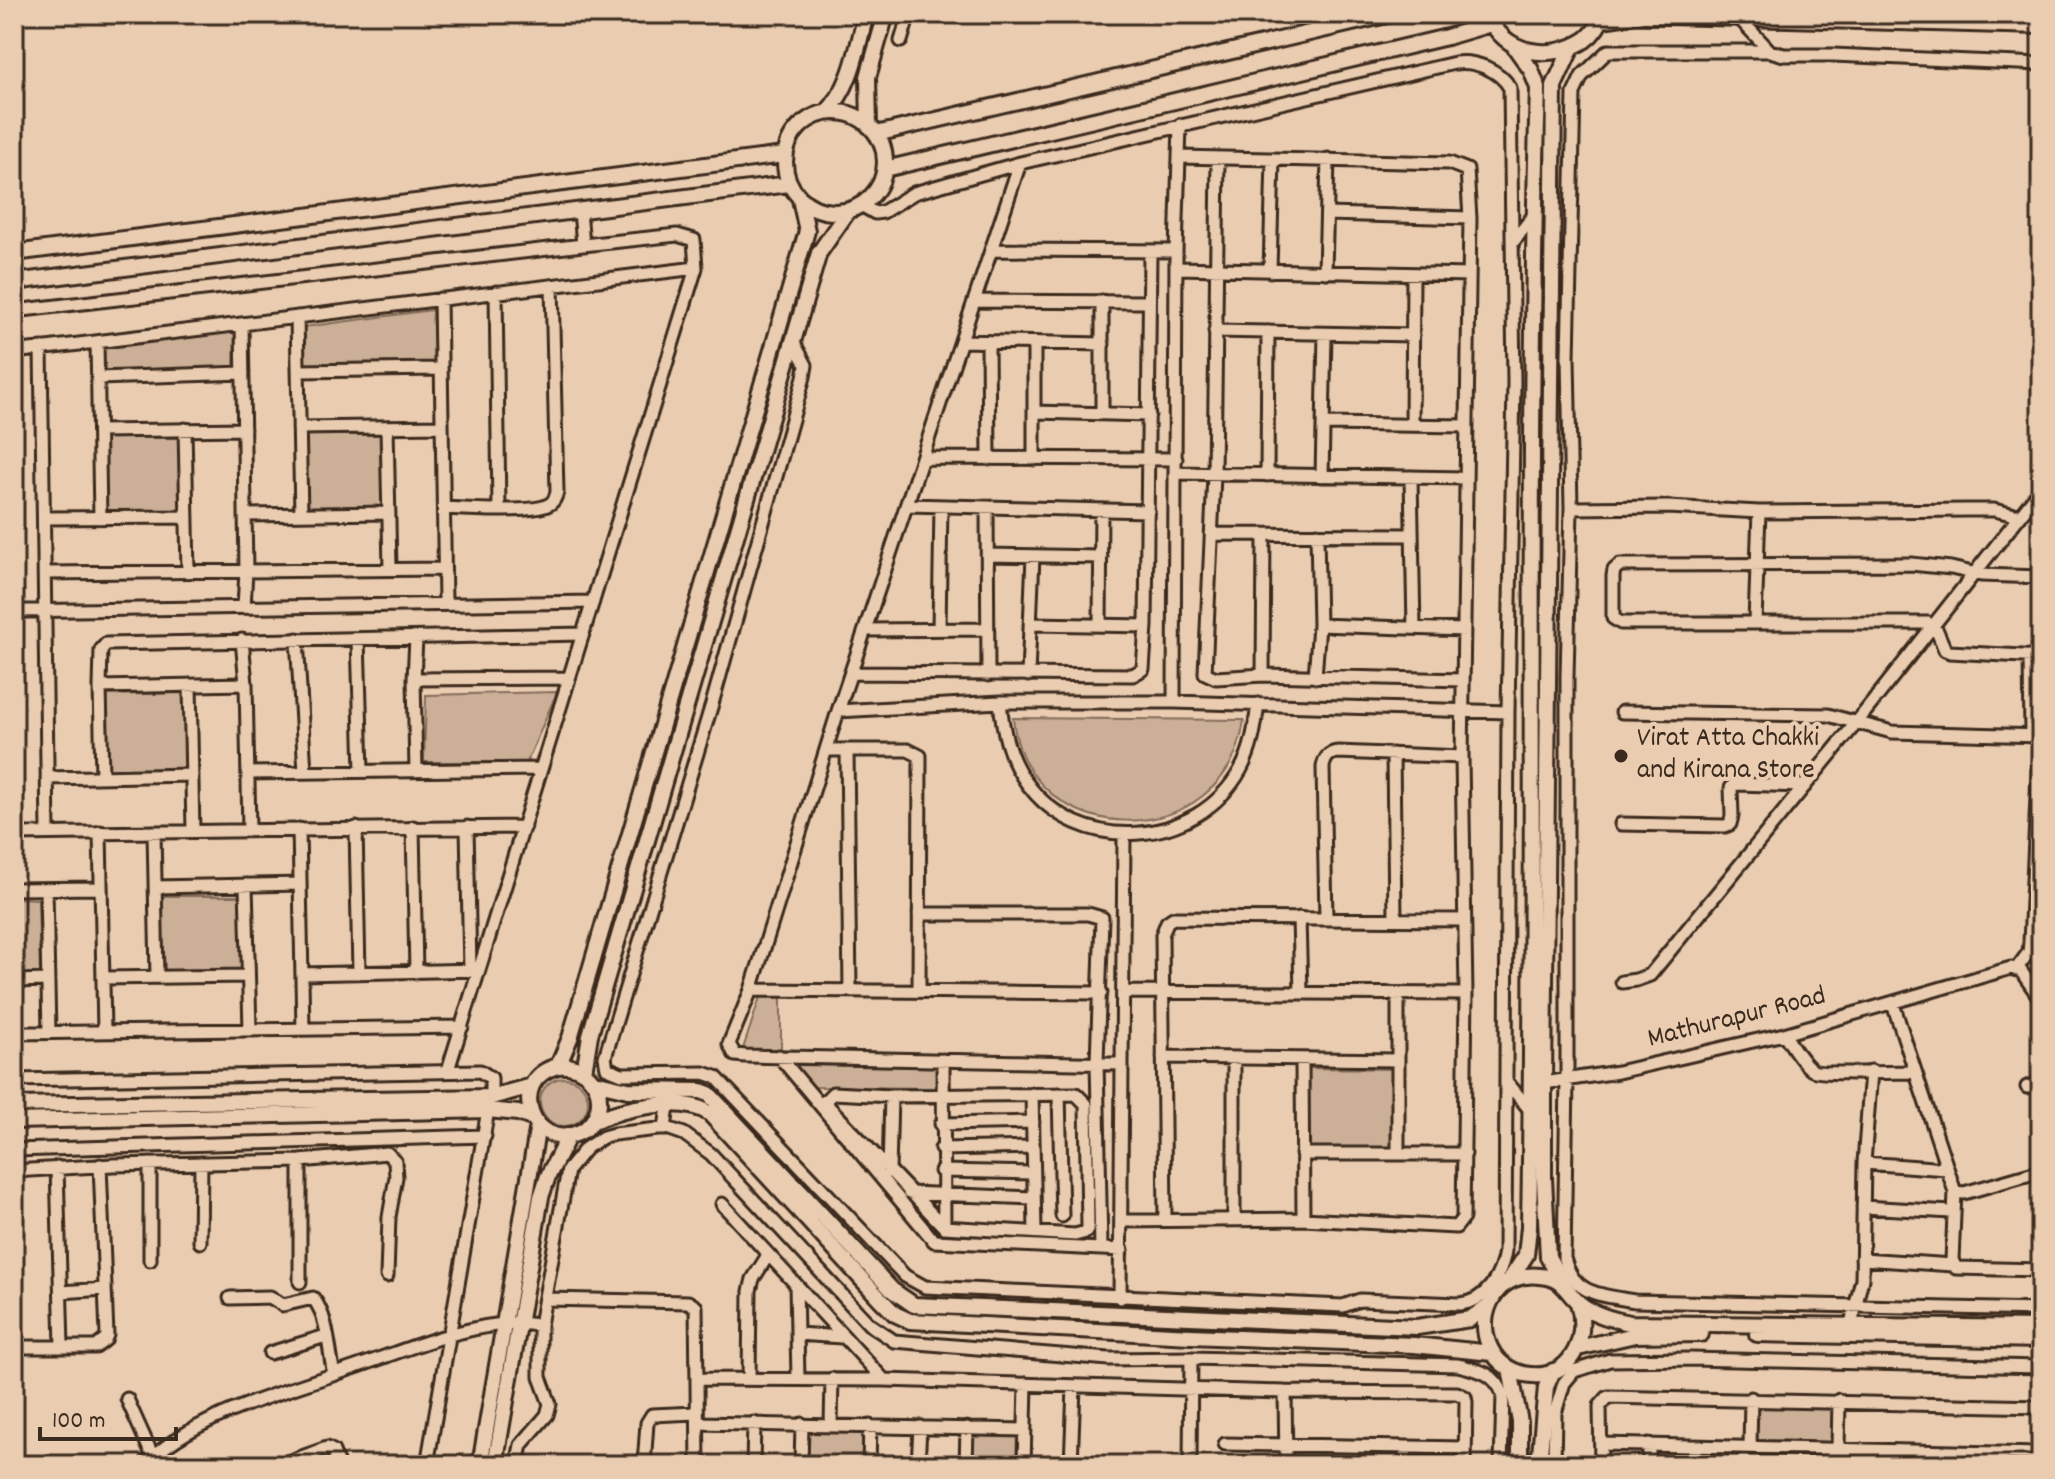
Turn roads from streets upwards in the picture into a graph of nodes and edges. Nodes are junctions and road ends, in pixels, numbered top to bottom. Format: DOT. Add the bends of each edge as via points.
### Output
graph roads {
  1 [pos="866,14"];
  2 [pos="886,14"];
  3 [pos="909,14"];
  4 [pos="1391,14"];
  5 [pos="1602,17"];
  6 [pos="1739,18"];
  7 [pos="1490,19"];
  8 [pos="2041,26"];
  9 [pos="901,41"];
  10 [pos="1514,46"];
  11 [pos="1571,49"];
  12 [pos="1770,51"];
  13 [pos="2041,64"];
  14 [pos="826,113"];
  15 [pos="1180,125"];
  16 [pos="873,130"];
  17 [pos="784,155"];
  18 [pos="1179,157"];
  19 [pos="1218,159"];
  20 [pos="1273,159"];
  21 [pos="1328,159"];
  22 [pos="1020,163"];
  23 [pos="885,169"];
  24 [pos="789,184"];
  25 [pos="800,199"];
  26 [pos="855,208"];
  27 [pos="580,211"];
  28 [pos="1327,214"];
  29 [pos="1534,215"];
  30 [pos="1470,218"];
  31 [pos="1553,233"];
  32 [pos="1570,233"];
  33 [pos="1512,243"];
  34 [pos="583,245"];
  35 [pos="991,250"];
  36 [pos="1176,251"];
  37 [pos="1150,252"];
  38 [pos="14,253"];
  39 [pos="696,268"];
  40 [pos="1178,268"];
  41 [pos="1216,270"];
  42 [pos="1270,271"];
  43 [pos="1325,272"];
  44 [pos="1413,274"];
  45 [pos="1469,275"];
  46 [pos="14,282"];
  47 [pos="552,286"];
  48 [pos="496,292"];
  49 [pos="440,299"];
  50 [pos="975,301"];
  51 [pos="1102,301"];
  52 [pos="1149,302"];
  53 [pos="14,311"];
  54 [pos="297,317"];
  55 [pos="242,324"];
  56 [pos="1215,331"];
  57 [pos="1268,332"];
  58 [pos="1325,334"];
  59 [pos="1413,335"];
  60 [pos="961,341"];
  61 [pos="97,342"];
  62 [pos="988,342"];
  63 [pos="794,343"];
  64 [pos="1034,343"];
  65 [pos="1103,344"];
  66 [pos="41,348"];
  67 [pos="14,352"];
  68 [pos="441,369"];
  69 [pos="298,371"];
  70 [pos="243,373"];
  71 [pos="98,378"];
  72 [pos="1034,412"];
  73 [pos="1102,413"];
  74 [pos="1149,415"];
  75 [pos="1323,424"];
  76 [pos="1412,425"];
  77 [pos="442,426"];
  78 [pos="1467,426"];
  79 [pos="387,427"];
  80 [pos="299,428"];
  81 [pos="185,429"];
  82 [pos="244,429"];
  83 [pos="99,431"];
  84 [pos="923,458"];
  85 [pos="989,459"];
  86 [pos="1034,459"];
  87 [pos="1176,459"];
  88 [pos="1149,460"];
  89 [pos="1176,473"];
  90 [pos="1214,475"];
  91 [pos="1267,475"];
  92 [pos="1322,476"];
  93 [pos="1411,477"];
  94 [pos="1466,478"];
  95 [pos="2038,495"];
  96 [pos="907,505"];
  97 [pos="941,506"];
  98 [pos="987,507"];
  99 [pos="444,508"];
  100 [pos="1571,508"];
  101 [pos="499,510"];
  102 [pos="1101,510"];
  103 [pos="1148,511"];
  104 [pos="1759,512"];
  105 [pos="389,513"];
  106 [pos="301,514"];
  107 [pos="245,515"];
  108 [pos="2020,516"];
  109 [pos="187,517"];
  110 [pos="44,518"];
  111 [pos="100,518"];
  112 [pos="1211,534"];
  113 [pos="1264,534"];
  114 [pos="1317,534"];
  115 [pos="1410,535"];
  116 [pos="987,555"];
  117 [pos="1033,556"];
  118 [pos="1101,557"];
  119 [pos="1757,565"];
  120 [pos="390,569"];
  121 [pos="444,569"];
  122 [pos="246,571"];
  123 [pos="188,572"];
  124 [pos="45,573"];
  125 [pos="1973,574"];
  126 [pos="2041,577"];
  127 [pos="445,602"];
  128 [pos="593,602"];
  129 [pos="244,607"];
  130 [pos="44,609"];
  131 [pos="14,611"];
  132 [pos="1755,622"];
  133 [pos="1032,624"];
  134 [pos="1100,625"];
  135 [pos="1319,625"];
  136 [pos="1146,626"];
  137 [pos="1932,626"];
  138 [pos="1414,628"];
  139 [pos="939,629"];
  140 [pos="987,629"];
  141 [pos="867,630"];
  142 [pos="1464,630"];
  143 [pos="583,634"];
  144 [pos="416,638"];
  145 [pos="297,639"];
  146 [pos="358,639"];
  147 [pos="242,640"];
  148 [pos="2036,656"];
  149 [pos="853,673"];
  150 [pos="988,675"];
  151 [pos="1028,675"];
  152 [pos="1263,675"];
  153 [pos="1315,677"];
  154 [pos="569,678"];
  155 [pos="414,679"];
  156 [pos="1463,680"];
  157 [pos="246,684"];
  158 [pos="190,685"];
  159 [pos="100,687"];
  160 [pos="1000,702"];
  161 [pos="1174,702"];
  162 [pos="1258,704"];
  163 [pos="1463,709"];
  164 [pos="838,711"];
  165 [pos="1508,712"];
  166 [pos="1622,712"];
  167 [pos="1857,722"];
  168 [pos="2037,736"];
  169 [pos="827,750"];
  170 [pos="847,750"];
  171 [pos="1393,754"];
  172 [pos="1462,757"];
  173 [pos="541,769"];
  174 [pos="416,770"];
  175 [pos="362,771"];
  176 [pos="305,772"];
  177 [pos="248,773"];
  178 [pos="192,775"];
  179 [pos="102,777"];
  180 [pos="47,778"];
  181 [pos="1805,786"];
  182 [pos="1621,824"];
  183 [pos="413,827"];
  184 [pos="467,827"];
  185 [pos="524,827"];
  186 [pos="356,828"];
  187 [pos="299,829"];
  188 [pos="249,830"];
  189 [pos="193,831"];
  190 [pos="100,832"];
  191 [pos="154,832"];
  192 [pos="48,833"];
  193 [pos="14,834"];
  194 [pos="1124,835"];
  195 [pos="300,884"];
  196 [pos="246,885"];
  197 [pos="155,887"];
  198 [pos="101,888"];
  199 [pos="14,889"];
  200 [pos="46,889"];
  201 [pos="919,914"];
  202 [pos="1299,918"];
  203 [pos="1326,918"];
  204 [pos="1395,919"];
  205 [pos="1463,920"];
  206 [pos="2036,940"];
  207 [pos="2017,968"];
  208 [pos="475,971"];
  209 [pos="416,972"];
  210 [pos="359,973"];
  211 [pos="302,974"];
  212 [pos="248,976"];
  213 [pos="157,977"];
  214 [pos="103,978"];
  215 [pos="48,980"];
  216 [pos="14,981"];
  217 [pos="1622,982"];
  218 [pos="751,990"];
  219 [pos="850,991"];
  220 [pos="919,991"];
  221 [pos="1162,991"];
  222 [pos="1124,992"];
  223 [pos="1101,993"];
  224 [pos="1301,993"];
  225 [pos="1398,994"];
  226 [pos="1466,994"];
  227 [pos="2041,1000"];
  228 [pos="1893,1004"];
  229 [pos="462,1027"];
  230 [pos="303,1029"];
  231 [pos="250,1030"];
  232 [pos="104,1032"];
  233 [pos="14,1033"];
  234 [pos="49,1033"];
  235 [pos="1784,1034"];
  236 [pos="779,1056"];
  237 [pos="1163,1057"];
  238 [pos="1234,1058"];
  239 [pos="1302,1059"];
  240 [pos="943,1060"];
  241 [pos="1398,1060"];
  242 [pos="1097,1062"];
  243 [pos="1121,1064"];
  244 [pos="558,1066"];
  245 [pos="448,1070"];
  246 [pos="1871,1071"];
  247 [pos="1915,1072"];
  248 [pos="658,1074"];
  249 [pos="589,1077"];
  250 [pos="14,1080"];
  251 [pos="1567,1080"];
  252 [pos="1506,1081"];
  253 [pos="1544,1083"];
  254 [pos="2041,1083"];
  255 [pos="532,1086"];
  256 [pos="2027,1087"];
  257 [pos="659,1091"];
  258 [pos="1032,1094"];
  259 [pos="1059,1094"];
  260 [pos="941,1095"];
  261 [pos="891,1096"];
  262 [pos="490,1104"];
  263 [pos="14,1105"];
  264 [pos="668,1106"];
  265 [pos="1530,1110"];
  266 [pos="14,1121"];
  267 [pos="593,1121"];
  268 [pos="536,1122"];
  269 [pos="1033,1122"];
  270 [pos="941,1124"];
  271 [pos="665,1129"];
  272 [pos="569,1135"];
  273 [pos="485,1136"];
  274 [pos="1033,1147"];
  275 [pos="941,1149"];
  276 [pos="14,1150"];
  277 [pos="1302,1154"];
  278 [pos="1398,1154"];
  279 [pos="1465,1154"];
  280 [pos="300,1161"];
  281 [pos="201,1163"];
  282 [pos="1864,1163"];
  283 [pos="150,1164"];
  284 [pos="100,1165"];
  285 [pos="57,1167"];
  286 [pos="1947,1169"];
  287 [pos="14,1171"];
  288 [pos="941,1171"];
  289 [pos="2041,1171"];
  290 [pos="889,1172"];
  291 [pos="1033,1173"];
  292 [pos="1955,1192"];
  293 [pos="909,1193"];
  294 [pos="942,1196"];
  295 [pos="1033,1198"];
  296 [pos="722,1204"];
  297 [pos="1863,1207"];
  298 [pos="1952,1212"];
  299 [pos="1062,1216"];
  300 [pos="1165,1219"];
  301 [pos="1234,1219"];
  302 [pos="1303,1219"];
  303 [pos="1123,1221"];
  304 [pos="944,1227"];
  305 [pos="1035,1231"];
  306 [pos="200,1242"];
  307 [pos="1101,1248"];
  308 [pos="1122,1250"];
  309 [pos="768,1255"];
  310 [pos="1862,1259"];
  311 [pos="150,1260"];
  312 [pos="1953,1265"];
  313 [pos="2041,1270"];
  314 [pos="387,1276"];
  315 [pos="1509,1281"];
  316 [pos="300,1282"];
  317 [pos="1563,1284"];
  318 [pos="796,1285"];
  319 [pos="105,1289"];
  320 [pos="61,1292"];
  321 [pos="230,1298"];
  322 [pos="1120,1298"];
  323 [pos="546,1299"];
  324 [pos="1578,1303"];
  325 [pos="1856,1306"];
  326 [pos="1487,1307"];
  327 [pos="2041,1310"];
  328 [pos="521,1323"];
  329 [pos="503,1324"];
  330 [pos="540,1325"];
  331 [pos="1851,1325"];
  332 [pos="2041,1328"];
  333 [pos="798,1334"];
  334 [pos="448,1335"];
  335 [pos="326,1336"];
  336 [pos="841,1337"];
  337 [pos="2041,1340"];
  338 [pos="14,1347"];
  339 [pos="62,1347"];
  340 [pos="1578,1348"];
  341 [pos="270,1353"];
  342 [pos="1492,1353"];
  343 [pos="1191,1358"];
  344 [pos="2041,1367"];
  345 [pos="1510,1369"];
  346 [pos="1553,1371"];
  347 [pos="334,1375"];
  348 [pos="697,1379"];
  349 [pos="749,1379"];
  350 [pos="798,1379"];
  351 [pos="832,1379"];
  352 [pos="884,1380"];
  353 [pos="1026,1384"];
  354 [pos="1074,1387"];
  355 [pos="1191,1390"];
  356 [pos="1285,1392"];
  357 [pos="1751,1398"];
  358 [pos="127,1399"];
  359 [pos="1839,1400"];
  360 [pos="2041,1407"];
  361 [pos="697,1418"];
  362 [pos="754,1423"];
  363 [pos="802,1424"];
  364 [pos="831,1425"];
  365 [pos="870,1426"];
  366 [pos="920,1427"];
  367 [pos="967,1428"];
  368 [pos="1025,1430"];
  369 [pos="1225,1444"];
  370 [pos="1601,1444"];
  371 [pos="1649,1444"];
  372 [pos="1286,1446"];
  373 [pos="1750,1447"];
  374 [pos="1405,1448"];
  375 [pos="1465,1448"];
  376 [pos="1838,1449"];
  377 [pos="1897,1451"];
  378 [pos="1946,1452"];
  379 [pos="2041,1454"];
  380 [pos="1994,1459"];
  381 [pos="149,1461"];
  382 [pos="279,1465"];
  383 [pos="338,1465"];
  384 [pos="427,1465"];
  385 [pos="480,1465"];
  386 [pos="495,1465"];
  387 [pos="517,1465"];
  388 [pos="644,1465"];
  389 [pos="698,1465"];
  390 [pos="753,1465"];
  391 [pos="801,1465"];
  392 [pos="869,1465"];
  393 [pos="918,1465"];
  394 [pos="966,1465"];
  395 [pos="1024,1465"];
  396 [pos="1071,1465"];
  397 [pos="1190,1465"];
  398 [pos="1286,1465"];
  399 [pos="1406,1465"];
  400 [pos="1465,1465"];
  401 [pos="1501,1465"];
  402 [pos="1520,1465"];
  403 [pos="1539,1465"];
  404 [pos="1554,1465"];
  405 [pos="1601,1465"];
  406 [pos="1649,1465"];
  407 [pos="1897,1465"];
  408 [pos="1946,1465"];
  1 -- 14 [label="street" via="845,88"];
  2 -- 16 [label="street" via="868,77"];
  3 -- 9 [label="street"];
  4 -- 16 [label="street"];
  5 -- 6 [label="street"];
  5 -- 11 [label="street" via="1591,36"];
  6 -- 8 [label="street"];
  6 -- 12 [label="street"];
  7 -- 10 [label="street"];
  7 -- 23 [label="street" via="1447,37"];
  10 -- 11 [label="street" via="1534,52"];
  10 -- 29 [label="street" via="1538,88"];
  11 -- 31 [label="street" via="1554,86"];
  12 -- 13 [label="street"];
  12 -- 32 [label="street" via="1616,49 1600,56 1574,93"];
  14 -- 16 [label="street" via="857,117"];
  14 -- 17 [label="street" via="798,127"];
  15 -- 18 [label="street"];
  15 -- 22 [label="street"];
  15 -- 33 [label="street" via="1455,63 1481,66 1506,80 1512,97"];
  16 -- 23 [label="street" via="882,145"];
  17 -- 24 [label="street"];
  17 -- 38 [label="street"];
  18 -- 19 [label="street"];
  18 -- 36 [label="street"];
  19 -- 20 [label="street"];
  19 -- 41 [label="street"];
  20 -- 21 [label="street"];
  20 -- 42 [label="street"];
  21 -- 28 [label="street"];
  21 -- 30 [label="street" via="1461,165 1467,170"];
  22 -- 26 [label="street" via="914,193 883,212"];
  22 -- 35 [label="street"];
  23 -- 26 [label="street" via="873,196"];
  24 -- 25 [label="street"];
  24 -- 27 [label="street"];
  25 -- 26 [label="street" via="822,211"];
  25 -- 244 [label="street" via="807,231"];
  26 -- 63 [label="street" via="819,253"];
  27 -- 34 [label="street"];
  27 -- 46 [label="street"];
  28 -- 30 [label="street"];
  28 -- 43 [label="street"];
  29 -- 33 [label="street"];
  29 -- 265 [label="street"];
  30 -- 45 [label="street"];
  31 -- 32 [label="street"];
  31 -- 253 [label="street"];
  32 -- 100 [label="street"];
  33 -- 165 [label="street"];
  34 -- 39 [label="street" via="690,237 696,246"];
  34 -- 53 [label="street"];
  35 -- 37 [label="street"];
  35 -- 50 [label="street"];
  36 -- 37 [label="street"];
  36 -- 40 [label="street"];
  37 -- 52 [label="street"];
  39 -- 47 [label="street"];
  39 -- 128 [label="street"];
  40 -- 41 [label="street"];
  40 -- 87 [label="street"];
  41 -- 42 [label="street"];
  41 -- 56 [label="street"];
  42 -- 43 [label="street"];
  43 -- 44 [label="street"];
  44 -- 45 [label="street"];
  44 -- 59 [label="street"];
  45 -- 78 [label="street"];
  47 -- 48 [label="street"];
  47 -- 101 [label="street" via="557,492 547,506"];
  48 -- 49 [label="street"];
  48 -- 101 [label="street"];
  49 -- 54 [label="street"];
  49 -- 68 [label="street"];
  50 -- 51 [label="street"];
  50 -- 60 [label="street"];
  51 -- 52 [label="street"];
  51 -- 65 [label="street"];
  52 -- 74 [label="street"];
  54 -- 55 [label="street"];
  54 -- 69 [label="street"];
  55 -- 61 [label="street"];
  55 -- 70 [label="street"];
  56 -- 57 [label="street"];
  56 -- 90 [label="street"];
  57 -- 58 [label="street"];
  57 -- 91 [label="street"];
  58 -- 59 [label="street"];
  58 -- 75 [label="street"];
  59 -- 76 [label="street"];
  60 -- 62 [label="street"];
  60 -- 84 [label="street"];
  61 -- 66 [label="street"];
  61 -- 71 [label="street"];
  62 -- 64 [label="street"];
  62 -- 85 [label="street"];
  63 -- 248 [label="street" via="806,365 804,377 605,1057 607,1068 617,1074"];
  63 -- 249 [label="street" via="590,1035"];
  64 -- 65 [label="street"];
  64 -- 72 [label="street"];
  65 -- 73 [label="street"];
  66 -- 67 [label="street"];
  66 -- 110 [label="street"];
  68 -- 69 [label="street"];
  68 -- 77 [label="street"];
  69 -- 80 [label="street"];
  70 -- 71 [label="street"];
  70 -- 82 [label="street"];
  71 -- 83 [label="street"];
  72 -- 73 [label="street"];
  72 -- 86 [label="street"];
  73 -- 74 [label="street"];
  74 -- 88 [label="street"];
  75 -- 76 [label="street"];
  75 -- 92 [label="street"];
  76 -- 78 [label="street"];
  77 -- 79 [label="street"];
  77 -- 99 [label="street"];
  78 -- 94 [label="street"];
  79 -- 80 [label="street"];
  79 -- 105 [label="street"];
  80 -- 106 [label="street"];
  81 -- 82 [label="street"];
  81 -- 83 [label="street"];
  81 -- 109 [label="street"];
  82 -- 107 [label="street"];
  83 -- 111 [label="street"];
  84 -- 85 [label="street"];
  84 -- 96 [label="street"];
  85 -- 86 [label="street"];
  86 -- 88 [label="street"];
  87 -- 88 [label="street"];
  87 -- 89 [label="street"];
  88 -- 103 [label="street"];
  89 -- 90 [label="street"];
  89 -- 161 [label="street"];
  90 -- 91 [label="street"];
  90 -- 112 [label="street"];
  91 -- 92 [label="street"];
  92 -- 93 [label="street"];
  93 -- 94 [label="street"];
  93 -- 115 [label="street"];
  94 -- 142 [label="street"];
  95 -- 108 [label="street"];
  96 -- 97 [label="street"];
  96 -- 141 [label="street"];
  97 -- 98 [label="street"];
  97 -- 139 [label="street"];
  98 -- 102 [label="street"];
  98 -- 116 [label="street"];
  99 -- 101 [label="street"];
  99 -- 121 [label="street"];
  100 -- 104 [label="street"];
  100 -- 251 [label="street"];
  102 -- 103 [label="street"];
  102 -- 118 [label="street"];
  103 -- 136 [label="street"];
  104 -- 108 [label="street" via="1958,509"];
  104 -- 119 [label="street"];
  105 -- 106 [label="street"];
  105 -- 120 [label="street"];
  106 -- 107 [label="street"];
  107 -- 122 [label="street"];
  108 -- 125 [label="street"];
  109 -- 111 [label="street"];
  109 -- 123 [label="street"];
  110 -- 111 [label="street"];
  110 -- 124 [label="street"];
  112 -- 113 [label="street"];
  112 -- 152 [label="street" via="1205,673 1216,678"];
  113 -- 114 [label="street"];
  113 -- 152 [label="street"];
  114 -- 115 [label="street"];
  114 -- 135 [label="street"];
  115 -- 138 [label="street"];
  116 -- 117 [label="street"];
  116 -- 140 [label="street"];
  117 -- 118 [label="street"];
  117 -- 133 [label="street"];
  118 -- 134 [label="street"];
  119 -- 125 [label="street" via="1911,564"];
  119 -- 132 [label="street"];
  119 -- 132 [label="street" via="1620,565 1613,576 1615,621"];
  120 -- 121 [label="street"];
  120 -- 122 [label="street"];
  121 -- 127 [label="street"];
  122 -- 123 [label="street"];
  122 -- 129 [label="street"];
  123 -- 124 [label="street"];
  124 -- 130 [label="street"];
  125 -- 126 [label="street"];
  125 -- 137 [label="street"];
  127 -- 128 [label="street"];
  127 -- 129 [label="street"];
  128 -- 143 [label="street"];
  129 -- 130 [label="street"];
  130 -- 131 [label="street"];
  130 -- 180 [label="street"];
  132 -- 137 [label="street"];
  133 -- 134 [label="street"];
  133 -- 151 [label="street"];
  134 -- 136 [label="street"];
  135 -- 138 [label="street"];
  135 -- 153 [label="street"];
  136 -- 151 [label="street" via="1140,673"];
  137 -- 148 [label="street" via="1950,652"];
  137 -- 167 [label="street"];
  138 -- 142 [label="street"];
  139 -- 140 [label="street"];
  139 -- 141 [label="street"];
  140 -- 150 [label="street"];
  141 -- 149 [label="street"];
  142 -- 156 [label="street"];
  143 -- 144 [label="street"];
  143 -- 154 [label="street"];
  144 -- 146 [label="street"];
  144 -- 155 [label="street"];
  145 -- 146 [label="street"];
  145 -- 147 [label="street"];
  145 -- 176 [label="street"];
  146 -- 175 [label="street"];
  147 -- 157 [label="street"];
  147 -- 159 [label="street" via="103,645"];
  148 -- 168 [label="street"];
  149 -- 150 [label="street"];
  149 -- 164 [label="street"];
  150 -- 151 [label="street"];
  152 -- 153 [label="street"];
  153 -- 156 [label="street"];
  154 -- 155 [label="street"];
  154 -- 173 [label="street"];
  155 -- 174 [label="street"];
  156 -- 163 [label="street"];
  157 -- 158 [label="street"];
  157 -- 177 [label="street"];
  158 -- 159 [label="street"];
  158 -- 178 [label="street"];
  159 -- 179 [label="street"];
  160 -- 161 [label="street"];
  160 -- 164 [label="street"];
  160 -- 194 [label="street" via="1002,731 1027,784 1072,821"];
  161 -- 162 [label="street"];
  162 -- 163 [label="street"];
  162 -- 194 [label="street" via="1254,738 1241,770 1220,797 1193,817 1162,830"];
  163 -- 165 [label="street"];
  163 -- 172 [label="street"];
  164 -- 169 [label="street"];
  165 -- 252 [label="street"];
  166 -- 167 [label="street" via="1828,715"];
  167 -- 168 [label="street" via="1892,732"];
  167 -- 181 [label="street"];
  168 -- 206 [label="street"];
  169 -- 170 [label="street"];
  169 -- 218 [label="street"];
  170 -- 201 [label="street" via="908,750 920,756"];
  170 -- 219 [label="street"];
  171 -- 172 [label="street"];
  171 -- 203 [label="street" via="1332,752 1325,759"];
  171 -- 204 [label="street"];
  172 -- 205 [label="street"];
  173 -- 174 [label="street"];
  173 -- 185 [label="street"];
  174 -- 175 [label="street"];
  175 -- 176 [label="street"];
  176 -- 177 [label="street"];
  177 -- 188 [label="street"];
  178 -- 179 [label="street"];
  178 -- 189 [label="street"];
  179 -- 180 [label="street"];
  180 -- 192 [label="street"];
  181 -- 182 [label="street" via="1734,784 1732,816 1725,826"];
  181 -- 217 [label="street" via="1650,975"];
  183 -- 184 [label="street"];
  183 -- 186 [label="street"];
  183 -- 209 [label="street"];
  184 -- 185 [label="street"];
  184 -- 208 [label="street"];
  185 -- 208 [label="street"];
  186 -- 187 [label="street"];
  186 -- 210 [label="street"];
  187 -- 188 [label="street"];
  187 -- 195 [label="street"];
  188 -- 189 [label="street"];
  189 -- 191 [label="street"];
  190 -- 191 [label="street"];
  190 -- 192 [label="street"];
  190 -- 198 [label="street"];
  191 -- 197 [label="street"];
  192 -- 193 [label="street"];
  194 -- 222 [label="street"];
  195 -- 196 [label="street"];
  195 -- 211 [label="street"];
  196 -- 197 [label="street"];
  196 -- 212 [label="street"];
  197 -- 213 [label="street"];
  198 -- 200 [label="street"];
  198 -- 214 [label="street"];
  199 -- 200 [label="street"];
  200 -- 215 [label="street"];
  201 -- 220 [label="street"];
  201 -- 223 [label="street" via="1099,916"];
  202 -- 203 [label="street"];
  202 -- 221 [label="street" via="1173,918 1162,935"];
  202 -- 224 [label="street"];
  203 -- 204 [label="street"];
  204 -- 205 [label="street"];
  205 -- 226 [label="street"];
  206 -- 207 [label="street"];
  207 -- 227 [label="street"];
  207 -- 228 [label="street, Mathurapur Road"];
  208 -- 209 [label="street"];
  208 -- 229 [label="street"];
  209 -- 210 [label="street"];
  210 -- 211 [label="street"];
  211 -- 230 [label="street"];
  212 -- 213 [label="street"];
  212 -- 231 [label="street"];
  213 -- 214 [label="street"];
  214 -- 232 [label="street"];
  215 -- 216 [label="street"];
  215 -- 234 [label="street"];
  218 -- 219 [label="street"];
  218 -- 236 [label="street" via="730,1051"];
  219 -- 220 [label="street"];
  220 -- 223 [label="street"];
  221 -- 222 [label="street"];
  221 -- 224 [label="street"];
  221 -- 237 [label="street"];
  222 -- 243 [label="street"];
  223 -- 242 [label="street"];
  224 -- 225 [label="street"];
  225 -- 226 [label="street"];
  225 -- 241 [label="street"];
  226 -- 279 [label="street"];
  228 -- 235 [label="street, Mathurapur Road"];
  228 -- 247 [label="street"];
  229 -- 230 [label="street"];
  229 -- 245 [label="street"];
  230 -- 231 [label="street"];
  231 -- 232 [label="street"];
  232 -- 234 [label="street"];
  233 -- 234 [label="street"];
  235 -- 246 [label="street" via="1817,1073"];
  235 -- 251 [label="street, Mathurapur Road"];
  236 -- 240 [label="street"];
  236 -- 307 [label="street" via="934,1241"];
  237 -- 238 [label="street"];
  237 -- 300 [label="street"];
  238 -- 239 [label="street"];
  238 -- 301 [label="street"];
  239 -- 241 [label="street"];
  239 -- 277 [label="street"];
  240 -- 242 [label="street"];
  240 -- 260 [label="street"];
  241 -- 278 [label="street"];
  242 -- 243 [label="street"];
  242 -- 307 [label="street"];
  243 -- 303 [label="street"];
  244 -- 249 [label="street" via="572,1066"];
  244 -- 255 [label="street"];
  245 -- 250 [label="street"];
  245 -- 262 [label="street" via="487,1073"];
  246 -- 247 [label="street"];
  246 -- 282 [label="street"];
  247 -- 286 [label="street"];
  248 -- 257 [label="street"];
  248 -- 322 [label="street" via="716,1077 916,1283"];
  249 -- 257 [label="street" via="619,1089"];
  249 -- 267 [label="street" via="599,1102"];
  251 -- 253 [label="street, Mathurapur Road"];
  251 -- 325 [label="street" via="1564,1258 1581,1288 1643,1302"];
  252 -- 265 [label="street"];
  252 -- 322 [label="street" via="1503,1265 1472,1303 1360,1300 1343,1306"];
  253 -- 317 [label="street" via="1548,1257"];
  254 -- 256 [label="street"];
  255 -- 262 [label="street"];
  255 -- 268 [label="street" via="529,1106"];
  257 -- 326 [label="street" via="709,1094 892,1290 914,1305 1417,1327 1470,1319"];
  258 -- 259 [label="street"];
  258 -- 260 [label="street"];
  258 -- 269 [label="street"];
  259 -- 299 [label="street"];
  259 -- 305 [label="street" via="1076,1094 1086,1104 1088,1228 1075,1235"];
  260 -- 261 [label="street"];
  260 -- 270 [label="street"];
  261 -- 290 [label="street"];
  261 -- 290 [label="street" via="833,1093 826,1100"];
  262 -- 263 [label="street"];
  262 -- 266 [label="street"];
  262 -- 268 [label="street"];
  262 -- 273 [label="street"];
  264 -- 267 [label="street" via="625,1110"];
  264 -- 271 [label="street"];
  264 -- 342 [label="street" via="700,1107 710,1114 881,1300 910,1321"];
  265 -- 315 [label="street" via="1526,1255"];
  267 -- 272 [label="street"];
  268 -- 272 [label="street" via="556,1135"];
  268 -- 329 [label="street"];
  269 -- 270 [label="street"];
  269 -- 274 [label="street"];
  270 -- 275 [label="street"];
  271 -- 323 [label="street" via="603,1137 576,1158 568,1170"];
  271 -- 343 [label="street" via="684,1134 711,1154 869,1324 894,1341 1109,1359"];
  272 -- 328 [label="street" via="541,1197"];
  273 -- 276 [label="street"];
  273 -- 334 [label="street"];
  274 -- 275 [label="street"];
  274 -- 291 [label="street"];
  275 -- 288 [label="street"];
  277 -- 278 [label="street"];
  277 -- 302 [label="street"];
  278 -- 279 [label="street"];
  279 -- 302 [label="street" via="1463,1222 1456,1227"];
  280 -- 281 [label="street"];
  280 -- 314 [label="street" via="392,1156 396,1177"];
  280 -- 316 [label="street"];
  281 -- 283 [label="street"];
  281 -- 306 [label="street"];
  282 -- 286 [label="street"];
  282 -- 297 [label="street"];
  283 -- 284 [label="street"];
  283 -- 311 [label="street"];
  284 -- 285 [label="street"];
  284 -- 319 [label="street"];
  285 -- 287 [label="street"];
  285 -- 320 [label="street"];
  286 -- 292 [label="street"];
  288 -- 291 [label="street"];
  288 -- 294 [label="street"];
  289 -- 292 [label="street"];
  290 -- 293 [label="street"];
  291 -- 295 [label="street"];
  292 -- 298 [label="street"];
  293 -- 294 [label="street"];
  293 -- 304 [label="street"];
  294 -- 295 [label="street"];
  294 -- 304 [label="street"];
  295 -- 305 [label="street"];
  296 -- 309 [label="street"];
  297 -- 298 [label="street"];
  297 -- 310 [label="street"];
  298 -- 312 [label="street"];
  300 -- 301 [label="street"];
  300 -- 303 [label="street"];
  301 -- 302 [label="street"];
  303 -- 308 [label="street"];
  304 -- 305 [label="street"];
  307 -- 308 [label="street"];
  308 -- 322 [label="street"];
  309 -- 318 [label="street"];
  309 -- 349 [label="street" via="750,1291"];
  310 -- 312 [label="street"];
  310 -- 325 [label="street"];
  312 -- 313 [label="street"];
  315 -- 317 [label="street" via="1546,1276"];
  315 -- 326 [label="street"];
  317 -- 324 [label="street"];
  318 -- 333 [label="street"];
  318 -- 336 [label="street"];
  319 -- 320 [label="street"];
  319 -- 339 [label="street" via="105,1340 96,1347"];
  320 -- 339 [label="street"];
  321 -- 335 [label="street" via="270,1297 283,1305 310,1297 317,1301"];
  323 -- 330 [label="street"];
  323 -- 348 [label="street" via="693,1303 698,1311"];
  324 -- 331 [label="street" via="1630,1323"];
  324 -- 340 [label="street" via="1583,1318"];
  325 -- 327 [label="street"];
  325 -- 331 [label="street"];
  326 -- 342 [label="street" via="1483,1322"];
  328 -- 329 [label="street"];
  328 -- 330 [label="street"];
  328 -- 386 [label="street"];
  329 -- 334 [label="street"];
  329 -- 385 [label="street"];
  330 -- 387 [label="street" via="540,1377 550,1404 521,1445"];
  331 -- 332 [label="street"];
  333 -- 336 [label="street"];
  333 -- 350 [label="street"];
  334 -- 347 [label="street"];
  334 -- 384 [label="street"];
  335 -- 341 [label="street"];
  335 -- 347 [label="street"];
  336 -- 352 [label="street"];
  337 -- 340 [label="street" via="1635,1335"];
  338 -- 339 [label="street"];
  340 -- 346 [label="street"];
  342 -- 345 [label="street"];
  343 -- 355 [label="street"];
  343 -- 401 [label="street" via="1458,1365 1480,1370 1499,1384 1503,1395"];
  344 -- 404 [label="street" via="1610,1360 1574,1371 1564,1383 1556,1406"];
  345 -- 346 [label="street" via="1524,1374"];
  345 -- 402 [label="street" via="1520,1422"];
  346 -- 403 [label="street" via="1546,1387"];
  347 -- 381 [label="street" via="233,1411 185,1434"];
  348 -- 349 [label="street"];
  348 -- 361 [label="street"];
  349 -- 350 [label="street"];
  350 -- 351 [label="street"];
  351 -- 352 [label="street"];
  351 -- 364 [label="street"];
  352 -- 353 [label="street"];
  353 -- 354 [label="street"];
  353 -- 368 [label="street"];
  354 -- 355 [label="street"];
  354 -- 396 [label="street"];
  355 -- 356 [label="street"];
  355 -- 397 [label="street"];
  356 -- 372 [label="street"];
  356 -- 375 [label="street" via="1457,1393 1466,1402"];
  357 -- 359 [label="street"];
  357 -- 370 [label="street" via="1608,1397 1600,1406"];
  357 -- 373 [label="street"];
  358 -- 381 [label="street"];
  359 -- 360 [label="street"];
  359 -- 376 [label="street"];
  361 -- 362 [label="street"];
  361 -- 388 [label="street" via="652,1415"];
  361 -- 389 [label="street"];
  362 -- 363 [label="street"];
  362 -- 390 [label="street"];
  363 -- 364 [label="street"];
  363 -- 391 [label="street"];
  364 -- 365 [label="street"];
  365 -- 366 [label="street"];
  365 -- 392 [label="street"];
  366 -- 367 [label="street"];
  366 -- 393 [label="street"];
  367 -- 368 [label="street"];
  367 -- 394 [label="street"];
  368 -- 395 [label="street"];
  369 -- 372 [label="street"];
  370 -- 371 [label="street"];
  370 -- 405 [label="street"];
  371 -- 373 [label="street"];
  371 -- 406 [label="street"];
  372 -- 374 [label="street"];
  372 -- 398 [label="street"];
  373 -- 376 [label="street"];
  374 -- 375 [label="street"];
  374 -- 399 [label="street"];
  375 -- 400 [label="street"];
  376 -- 377 [label="street"];
  377 -- 378 [label="street"];
  377 -- 407 [label="street"];
  378 -- 380 [label="street"];
  378 -- 408 [label="street"];
  379 -- 380 [label="street"];
  382 -- 383 [label="street" via="327,1448"];
}
